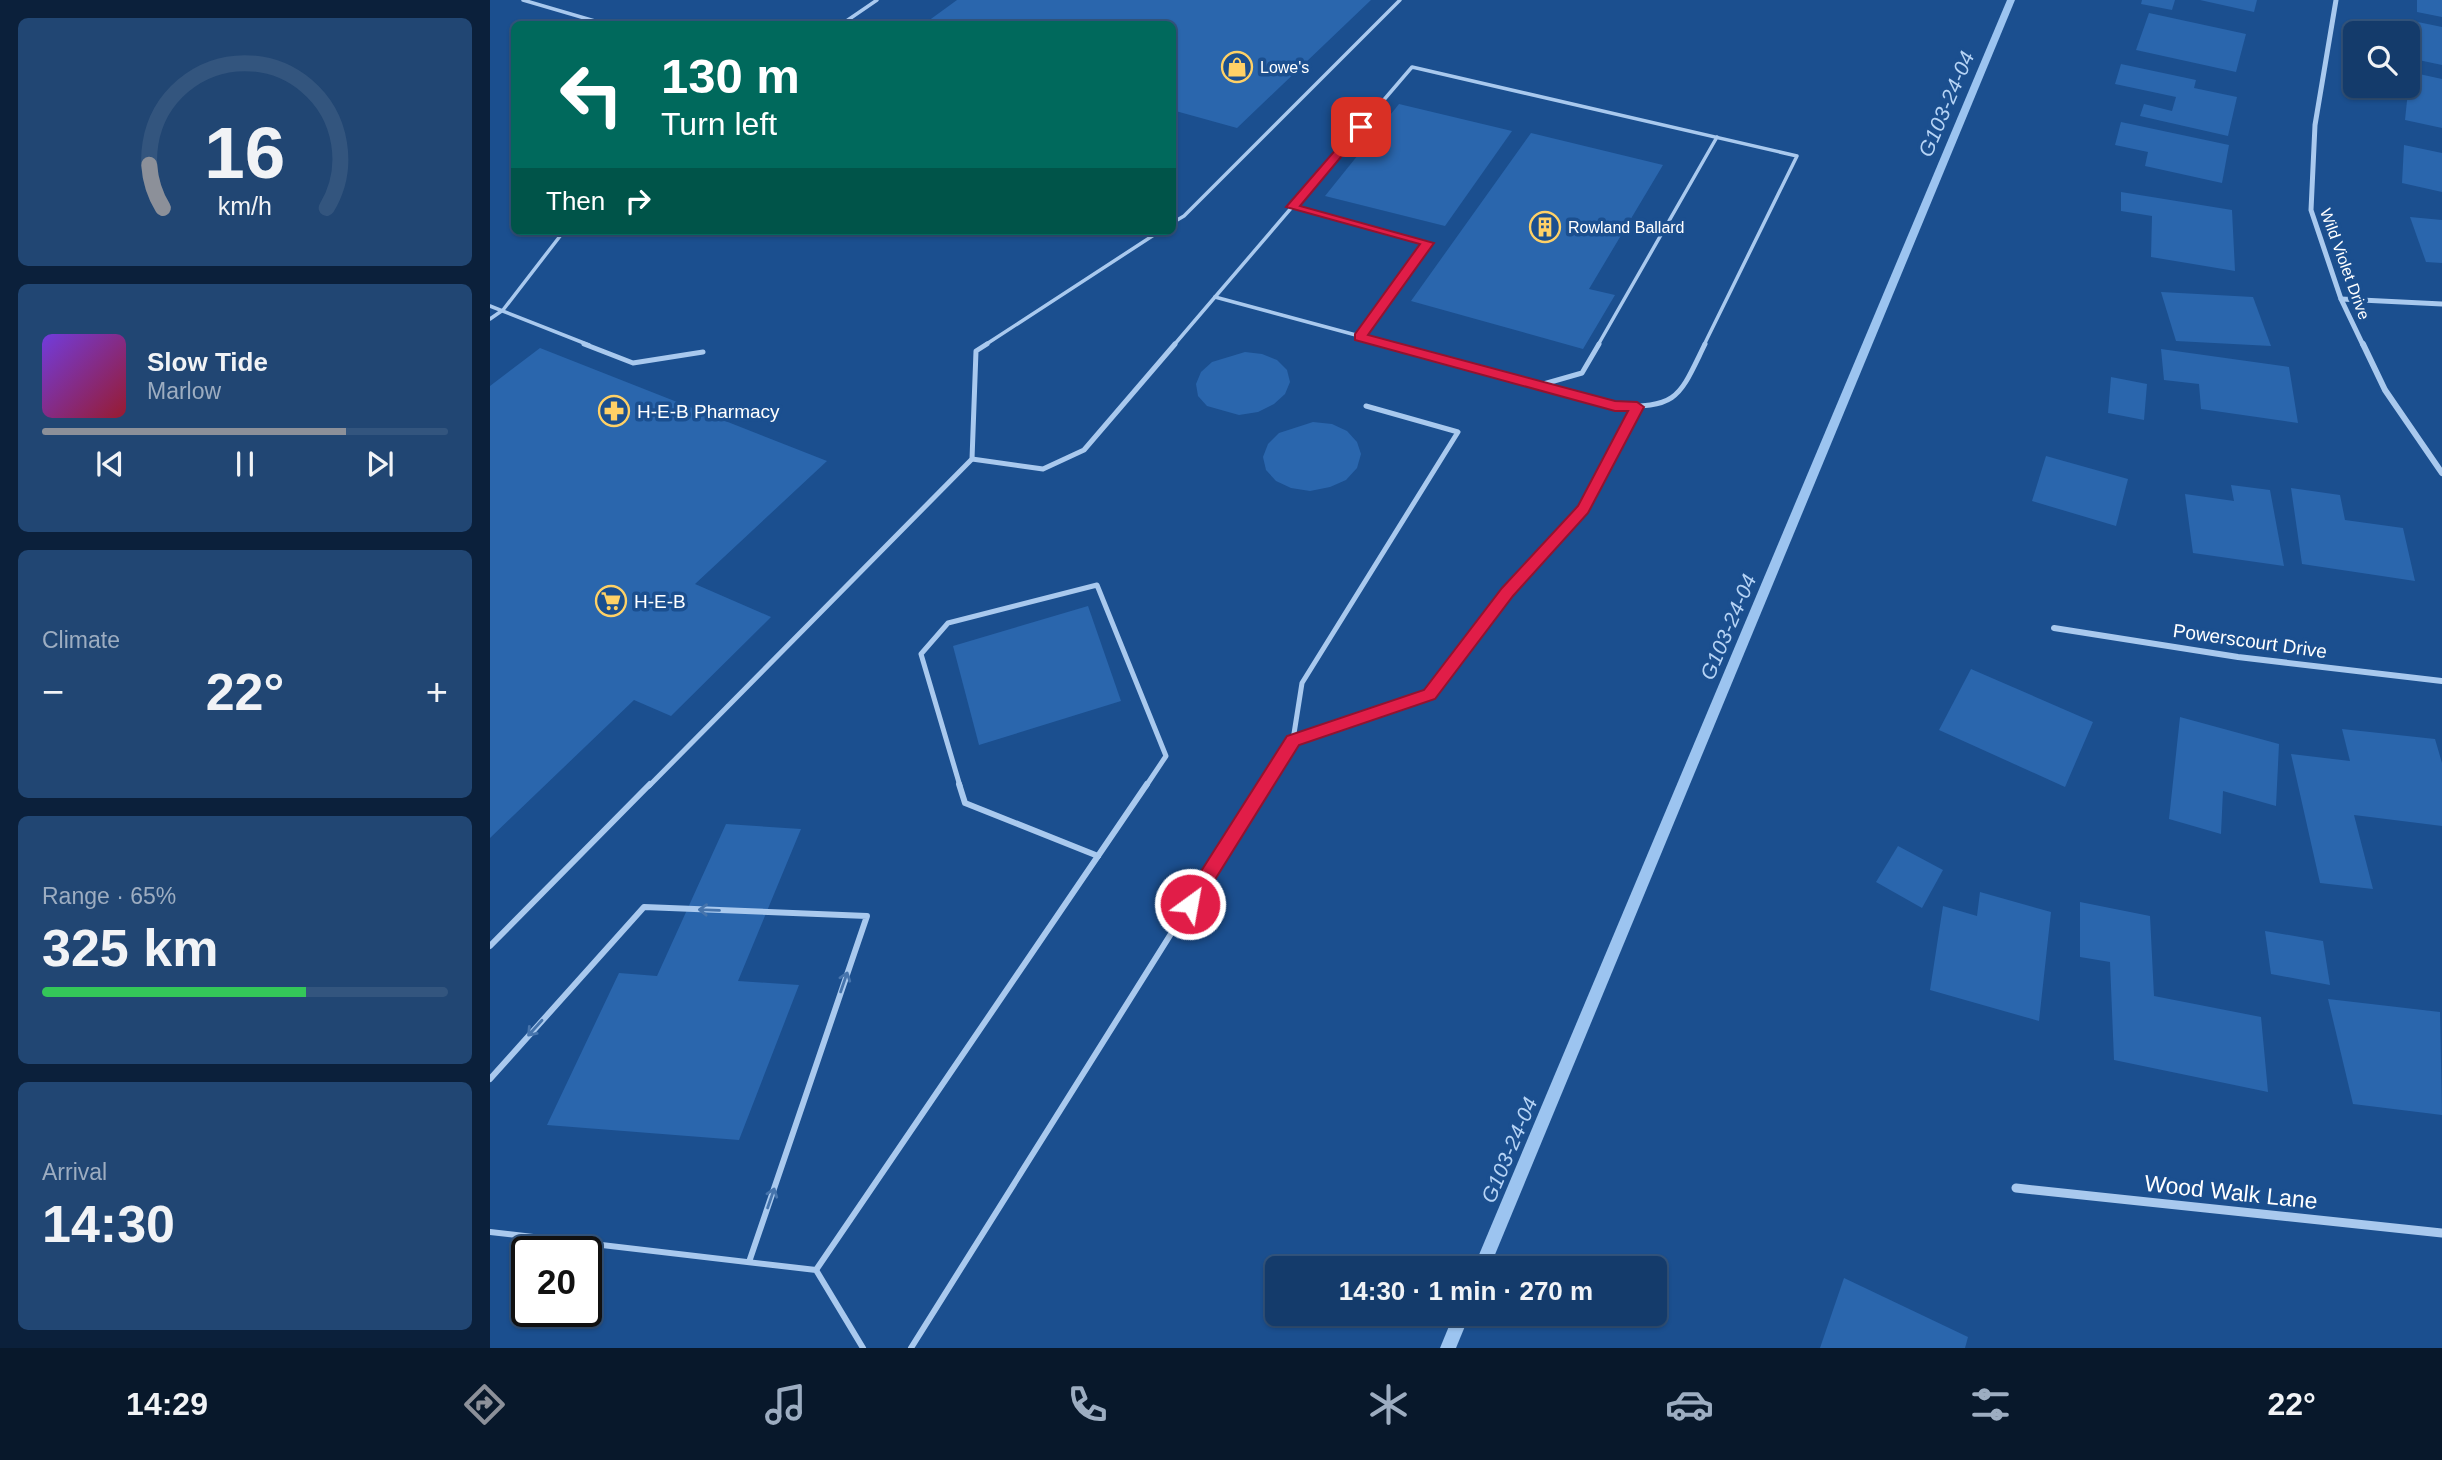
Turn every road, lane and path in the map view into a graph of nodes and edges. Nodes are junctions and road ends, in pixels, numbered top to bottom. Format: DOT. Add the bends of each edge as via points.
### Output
graph roads {
  1 [pos="523,0"];
  2 [pos="877,0"];
  3 [pos="1399,0"];
  4 [pos="2336,0"];
  5 [pos="595,21"];
  6 [pos="846,21"];
  7 [pos="1717,137"];
  8 [pos="1292,207"];
  9 [pos="1176,221"];
  10 [pos="561,235"];
  11 [pos="1154,235"];
  12 [pos="1214,298"];
  13 [pos="2341,299"];
  14 [pos="2442,304"];
  15 [pos="490,306"];
  16 [pos="503,310"];
  17 [pos="490,319"];
  18 [pos="1360,337"];
  19 [pos="703,352"];
  20 [pos="1537,385"];
  21 [pos="1366,406"];
  22 [pos="1637,407"];
  23 [pos="972,459"];
  24 [pos="2442,473"];
  25 [pos="2054,628"];
  26 [pos="2442,681"];
  27 [pos="1293,740"];
  28 [pos="1098,856"];
  29 [pos="490,946"];
  30 [pos="490,1079"];
  31 [pos="2016,1188"];
  32 [pos="490,1232"];
  33 [pos="2442,1233"];
  34 [pos="749,1262"];
  35 [pos="816,1270"];
  36 [pos="863,1348"];
  37 [pos="911,1348"];
  1 -- 5 [label="lane"];
  2 -- 6 [label="lane"];
  3 -- 9 [label="lane"];
  4 -- 13 [label="street, Wild Violet Drive" via="2315,125 2311,210"];
  7 -- 8 [label="lane" via="1412,67"];
  7 -- 20 [label="lane" via="1583,373"];
  7 -- 22 [label="lane" via="1797,156 1681,393 1653,407"];
  8 -- 12 [label="lane"];
  8 -- 18 [label="lane" via="1427,243"];
  10 -- 16 [label="lane"];
  11 -- 23 [label="lane" via="976,351"];
  12 -- 18 [label="lane"];
  12 -- 23 [label="lane" via="1084,450 1043,469"];
  13 -- 14 [label="street"];
  13 -- 24 [label="street, Wild Violet Drive" via="2385,390"];
  15 -- 16 [label="lane"];
  16 -- 17 [label="lane"];
  16 -- 19 [label="lane" via="633,363"];
  18 -- 20 [label="lane"];
  20 -- 22 [label="lane" via="1615,406"];
  21 -- 27 [label="lane" via="1458,432 1302,683"];
  22 -- 27 [label="lane" via="1583,509 1507,592 1429,694"];
  23 -- 29 [label="lane"];
  25 -- 26 [label="street, Powerscourt Drive" via="2238,657"];
  27 -- 37 [label="lane"];
  28 -- 28 [label="lane" via="1166,756 1097,584 948,623 920,654 965,803"];
  28 -- 35 [label="lane"];
  34 -- 30 [label="lane, one-way" via="867,916 644,907"];
  31 -- 33 [label="street, Wood Walk Lane"];
  32 -- 34 [label="lane"];
  34 -- 35 [label="lane"];
  35 -- 36 [label="lane"];
}
